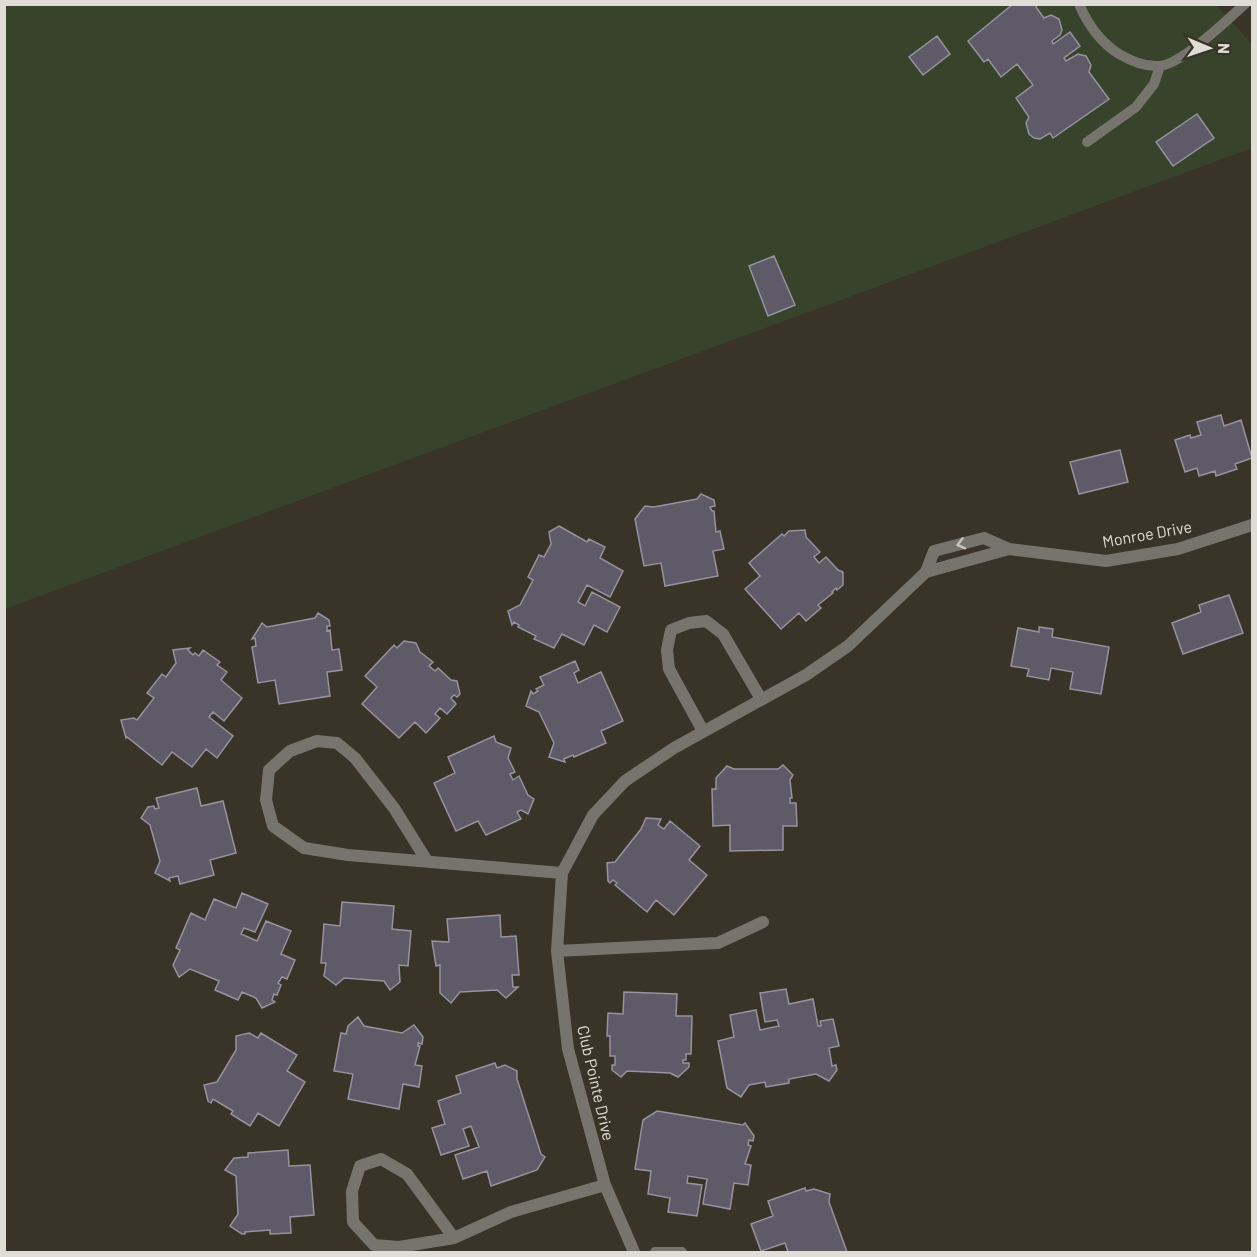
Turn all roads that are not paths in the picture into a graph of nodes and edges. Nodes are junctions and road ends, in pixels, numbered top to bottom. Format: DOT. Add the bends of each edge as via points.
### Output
graph roads {
  1 [pos="1079,4"];
  2 [pos="1245,4"];
  3 [pos="1160,66"];
  4 [pos="1088,142"];
  5 [pos="1252,525"];
  6 [pos="1009,549"];
  7 [pos="926,572"];
  8 [pos="761,699"];
  9 [pos="704,731"];
  10 [pos="427,861"];
  11 [pos="562,873"];
  12 [pos="763,922"];
  13 [pos="557,951"];
  14 [pos="605,1185"];
  15 [pos="454,1238"];
  16 [pos="634,1252"];
  17 [pos="656,1252"];
  18 [pos="682,1252"];
  1 -- 3 [label="lane" via="1088,24 1110,48 1132,62"];
  2 -- 3 [label="lane" via="1182,57"];
  3 -- 4 [label="lane" via="1154,84 1136,107"];
  5 -- 6 [label="street, Monroe Drive" via="1178,549 1106,561"];
  6 -- 7 [label="street, Club Pointe Drive"];
  6 -- 7 [label="street, Club Pointe Drive, one-way" via="984,538 934,551"];
  7 -- 8 [label="street, Club Pointe Drive" via="848,646"];
  8 -- 9 [label="street, Club Pointe Drive"];
  8 -- 9 [label="street" via="723,633 706,621 688,622 671,630 669,669"];
  9 -- 11 [label="street, Club Pointe Drive" via="624,781 593,815"];
  10 -- 10 [label="street" via="304,848 273,826 266,800 268,770 290,751 317,741 337,743 355,758 394,808"];
  10 -- 11 [label="street"];
  11 -- 13 [label="street, Club Pointe Drive"];
  12 -- 13 [label="street" via="718,943"];
  13 -- 14 [label="street, Club Pointe Drive" via="568,1049"];
  14 -- 15 [label="street" via="511,1212"];
  14 -- 16 [label="street, Club Pointe Drive"];
  15 -- 15 [label="street" via="399,1247 374,1245 353,1222 352,1191 360,1166 381,1159 407,1174"];
  17 -- 18 [label="lane"];
}
